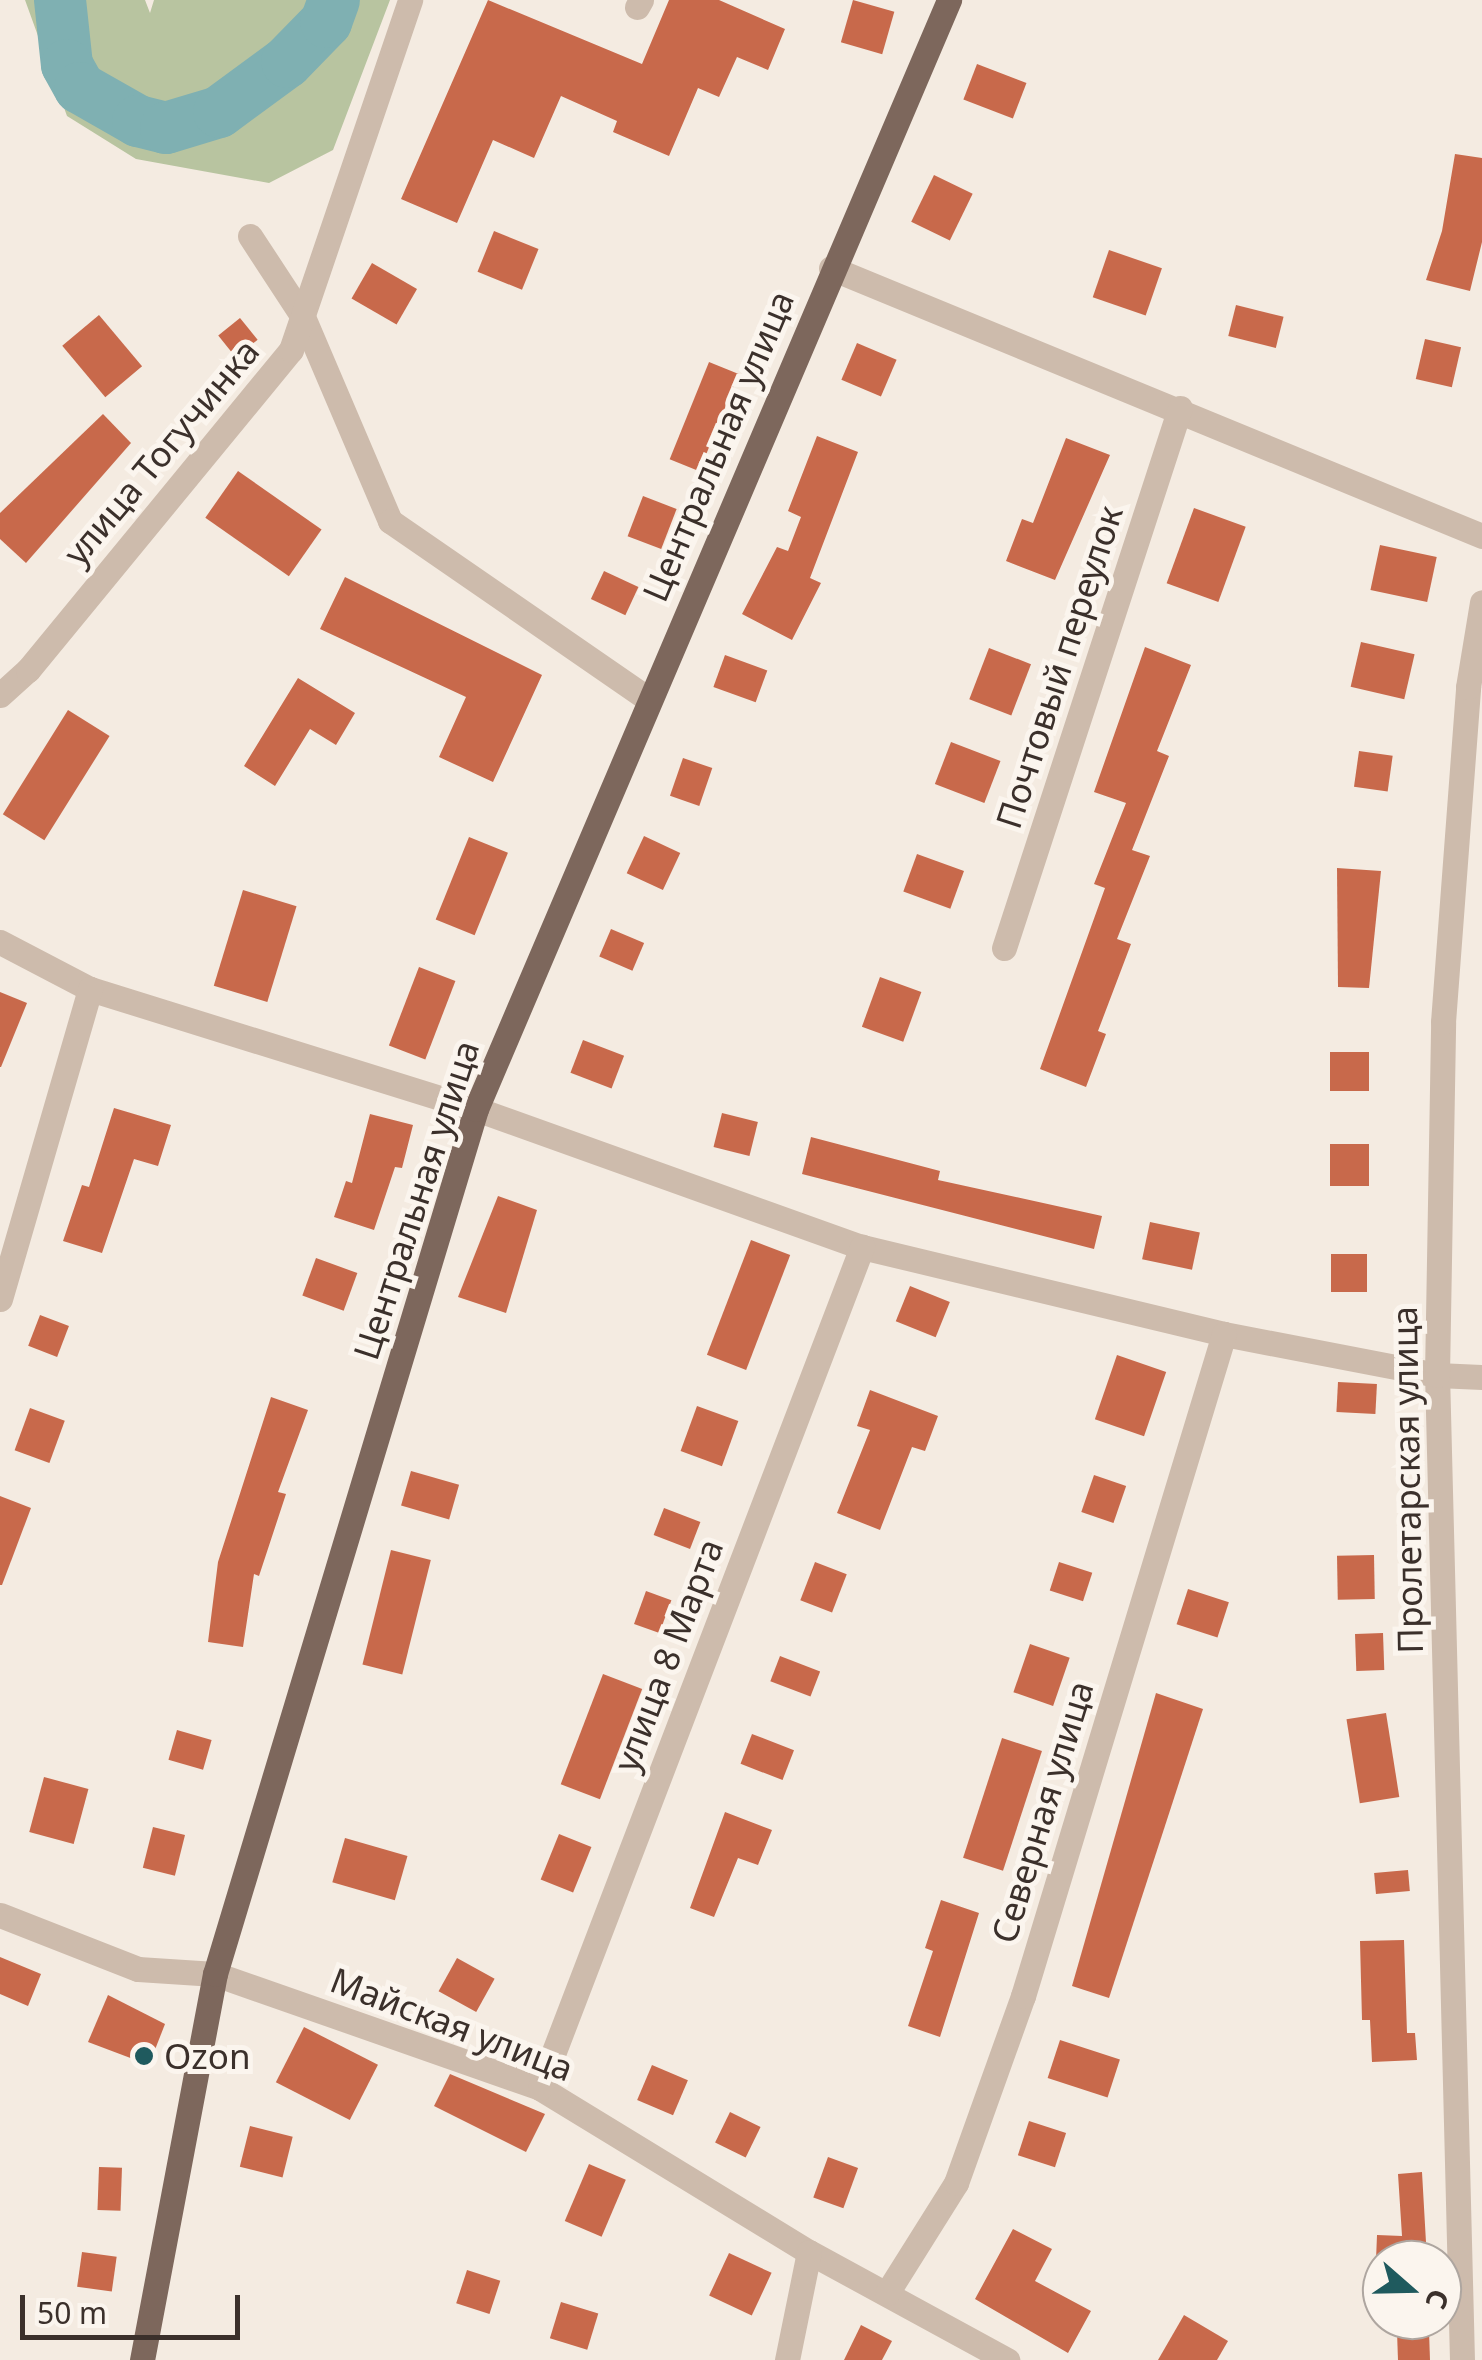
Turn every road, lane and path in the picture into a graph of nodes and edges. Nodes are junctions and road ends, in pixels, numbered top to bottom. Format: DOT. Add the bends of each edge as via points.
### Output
graph roads {
  1 [pos="410,0"];
  2 [pos="950,0"];
  3 [pos="250,236"];
  4 [pos="831,268"];
  5 [pos="303,317"];
  6 [pos="1180,408"];
  7 [pos="1482,536"];
  8 [pos="1482,602"];
  9 [pos="1475,688"];
  10 [pos="0,695"];
  11 [pos="648,700"];
  12 [pos="0,942"];
  13 [pos="1004,948"];
  14 [pos="90,989"];
  15 [pos="476,1109"];
  16 [pos="862,1247"];
  17 [pos="0,1298"];
  18 [pos="1224,1334"];
  19 [pos="1438,1375"];
  20 [pos="1482,1377"];
  21 [pos="0,1915"];
  22 [pos="215,1974"];
  23 [pos="540,2088"];
  24 [pos="809,2252"];
  25 [pos="887,2292"];
  26 [pos="142,2360"];
  27 [pos="787,2360"];
  28 [pos="1007,2360"];
  29 [pos="1462,2360"];
  1 -- 5 [label="street, улица Тогучинка"];
  2 -- 4 [label="main road, Центральная улица"];
  3 -- 5 [label="street"];
  4 -- 6 [label="street"];
  4 -- 11 [label="main road, Центральная улица"];
  5 -- 10 [label="street, улица Тогучинка" via="291,350 28,670"];
  5 -- 11 [label="street" via="390,522"];
  6 -- 7 [label="street"];
  6 -- 13 [label="street, Почтовый переулок"];
  8 -- 9 [label="street, Пролетарская улица"];
  9 -- 19 [label="street, Пролетарская улица" via="1444,1022"];
  11 -- 15 [label="main road, Центральная улица"];
  12 -- 14 [label="street"];
  14 -- 15 [label="street"];
  14 -- 17 [label="street"];
  15 -- 16 [label="street"];
  15 -- 22 [label="main road, Центральная улица"];
  16 -- 18 [label="street"];
  16 -- 23 [label="street, улица 8 Марта"];
  18 -- 19 [label="street"];
  18 -- 25 [label="street, Северная улица" via="1023,1996 956,2183"];
  19 -- 20 [label="street"];
  19 -- 29 [label="street, Пролетарская улица"];
  21 -- 22 [label="street, Майская улица" via="138,1969"];
  22 -- 23 [label="street, Майская улица"];
  22 -- 26 [label="main road, Центральная улица"];
  23 -- 24 [label="street, Майская улица"];
  24 -- 25 [label="street, Майская улица"];
  24 -- 27 [label="street"];
  25 -- 28 [label="street, Майская улица"];
}
